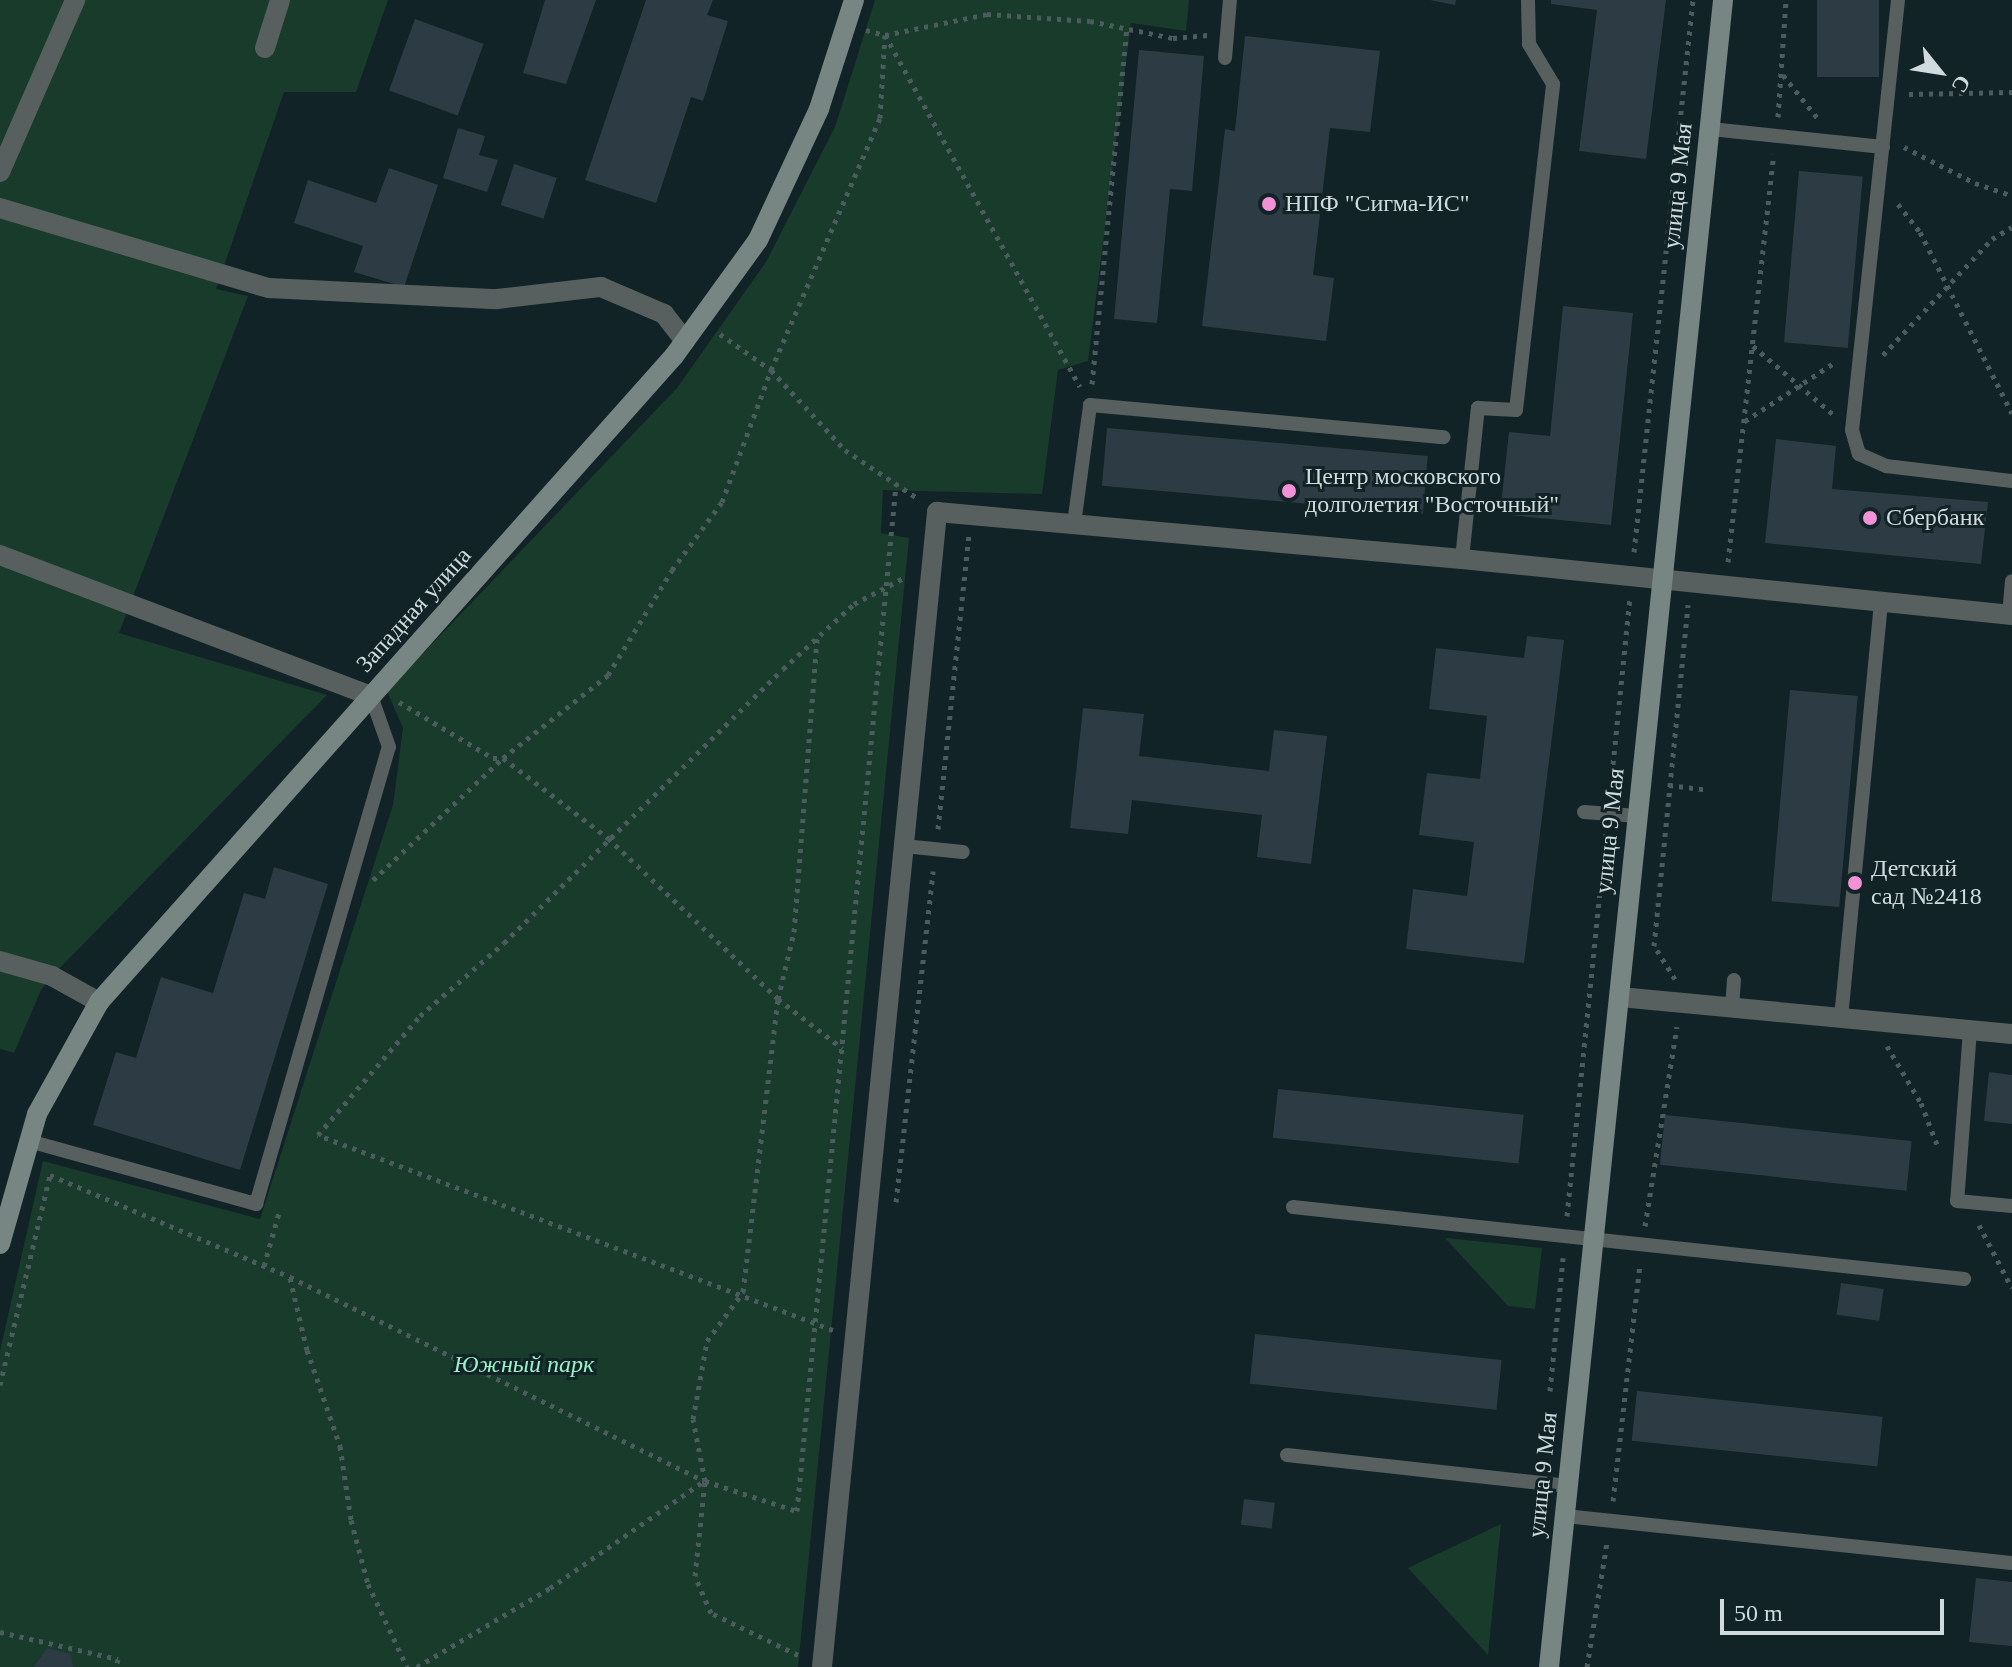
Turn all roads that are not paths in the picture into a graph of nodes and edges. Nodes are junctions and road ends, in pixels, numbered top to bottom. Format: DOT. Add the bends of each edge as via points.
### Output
graph roads {
  1 [pos="75,0"];
  2 [pos="280,0"];
  3 [pos="854,0"];
  4 [pos="1230,0"];
  5 [pos="1528,0"];
  6 [pos="1723,0"];
  7 [pos="1898,0"];
  8 [pos="265,48"];
  9 [pos="1225,58"];
  10 [pos="1711,129"];
  11 [pos="1883,142"];
  12 [pos="0,172"];
  13 [pos="0,208"];
  14 [pos="685,341"];
  15 [pos="1444,437"];
  16 [pos="2012,481"];
  17 [pos="1074,524"];
  18 [pos="0,555"];
  19 [pos="1462,559"];
  20 [pos="1662,579"];
  21 [pos="2012,581"];
  22 [pos="1881,601"];
  23 [pos="2010,615"];
  24 [pos="375,692"];
  25 [pos="1584,812"];
  26 [pos="1638,816"];
  27 [pos="904,846"];
  28 [pos="963,852"];
  29 [pos="0,961"];
  30 [pos="1734,980"];
  31 [pos="1620,997"];
  32 [pos="99,1002"];
  33 [pos="1732,1008"];
  34 [pos="1841,1018"];
  35 [pos="1970,1030"];
  36 [pos="2012,1034"];
  37 [pos="29,1141"];
  38 [pos="2012,1206"];
  39 [pos="1293,1207"];
  40 [pos="1594,1240"];
  41 [pos="0,1244"];
  42 [pos="1964,1279"];
  43 [pos="1287,1455"];
  44 [pos="1568,1486"];
  45 [pos="1565,1516"];
  46 [pos="2012,1563"];
  47 [pos="822,1667"];
  48 [pos="1549,1667"];
  1 -- 12 [label="street"];
  2 -- 8 [label="street"];
  3 -- 14 [label="street, Западная улица" via="819,109 758,240"];
  4 -- 9 [label="lane"];
  5 -- 19 [label="lane" via="1529,44 1553,84 1516,410 1478,408"];
  6 -- 10 [label="street, улица 9 Мая"];
  7 -- 11 [label="lane"];
  10 -- 11 [label="lane"];
  10 -- 20 [label="street, улица 9 Мая"];
  11 -- 16 [label="lane" via="1852,430 1859,454 1886,466"];
  13 -- 14 [label="street" via="269,288 497,299 601,287 664,314"];
  14 -- 24 [label="street, Западная улица"];
  15 -- 17 [label="lane" via="1090,405"];
  17 -- 19 [label="street"];
  17 -- 27 [label="street" via="937,512"];
  18 -- 24 [label="street"];
  19 -- 20 [label="street"];
  20 -- 22 [label="street"];
  20 -- 26 [label="street, улица 9 Мая"];
  21 -- 23 [label="lane"];
  22 -- 23 [label="street"];
  22 -- 34 [label="lane"];
  24 -- 32 [label="street, Западная улица"];
  24 -- 37 [label="lane" via="389,747 256,1204"];
  25 -- 26 [label="lane"];
  26 -- 31 [label="street, улица 9 Мая"];
  27 -- 28 [label="lane"];
  27 -- 47 [label="street"];
  29 -- 32 [label="street" via="52,976"];
  30 -- 33 [label="lane"];
  31 -- 33 [label="street"];
  31 -- 40 [label="street, улица 9 Мая"];
  32 -- 37 [label="street, Западная улица" via="37,1114"];
  33 -- 34 [label="street"];
  34 -- 35 [label="street"];
  35 -- 36 [label="street"];
  35 -- 38 [label="lane" via="1957,1201"];
  37 -- 41 [label="street, Западная улица"];
  39 -- 40 [label="lane"];
  40 -- 42 [label="lane"];
  40 -- 44 [label="street, улица 9 Мая"];
  43 -- 44 [label="lane"];
  44 -- 45 [label="street, улица 9 Мая"];
  45 -- 46 [label="lane"];
  45 -- 48 [label="street, улица 9 Мая"];
}
